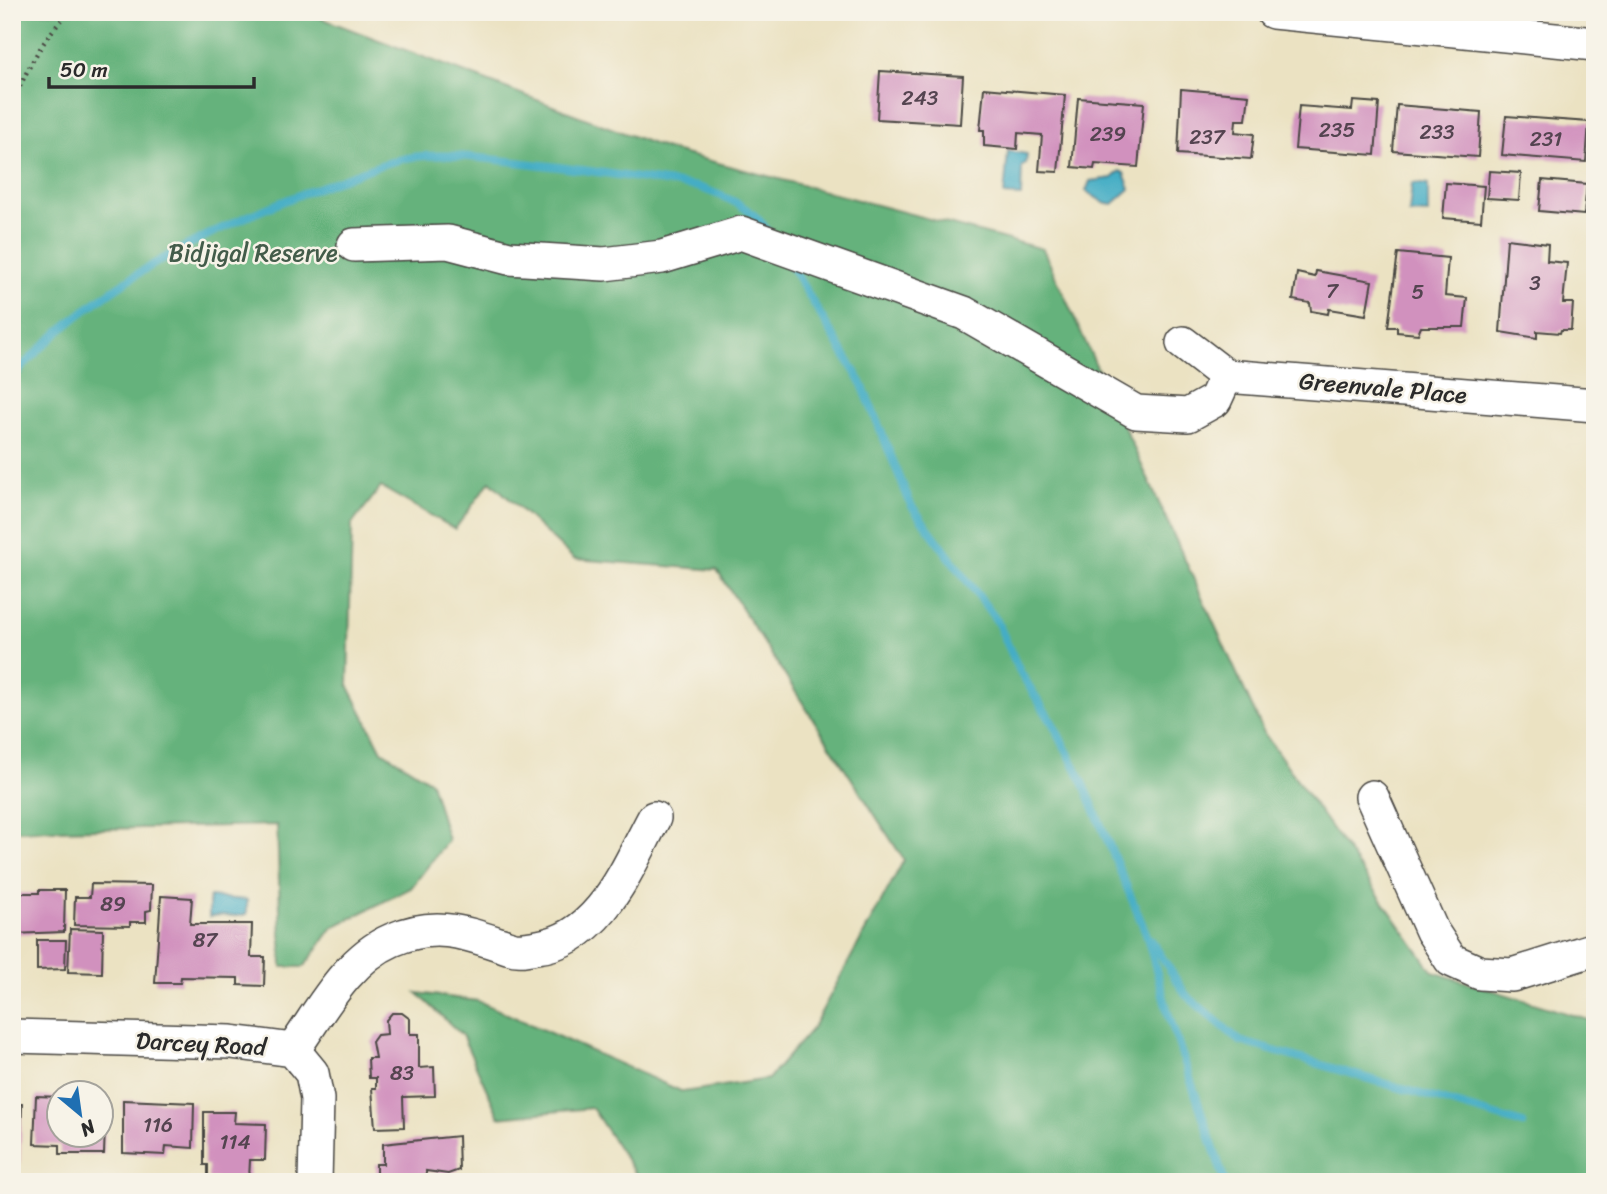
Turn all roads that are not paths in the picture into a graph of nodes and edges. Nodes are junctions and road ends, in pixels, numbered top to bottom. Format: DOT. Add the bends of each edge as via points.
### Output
graph roads {
  1 [pos="1273,12"];
  2 [pos="1595,44"];
  3 [pos="354,245"];
  4 [pos="1183,343"];
  5 [pos="1226,376"];
  6 [pos="1595,405"];
  7 [pos="1371,797"];
  8 [pos="653,818"];
  9 [pos="1595,949"];
  10 [pos="12,1036"];
  11 [pos="293,1050"];
  12 [pos="315,1182"];
  1 -- 2 [label="street"];
  3 -- 5 [label="street" via="448,242 509,258 604,264 662,257 741,233 964,313 1136,412 1188,415 1215,400"];
  4 -- 5 [label="street"];
  5 -- 6 [label="street, Greenvale Place"];
  7 -- 9 [label="street" via="1432,931 1451,960 1480,973 1512,975"];
  8 -- 11 [label="street" via="617,888 589,924 552,945 514,950 475,934 435,928 391,940 354,968"];
  10 -- 11 [label="street, Darcey Road" via="231,1042"];
  11 -- 12 [label="street, Darcey Road" via="312,1073 317,1099"];
}
